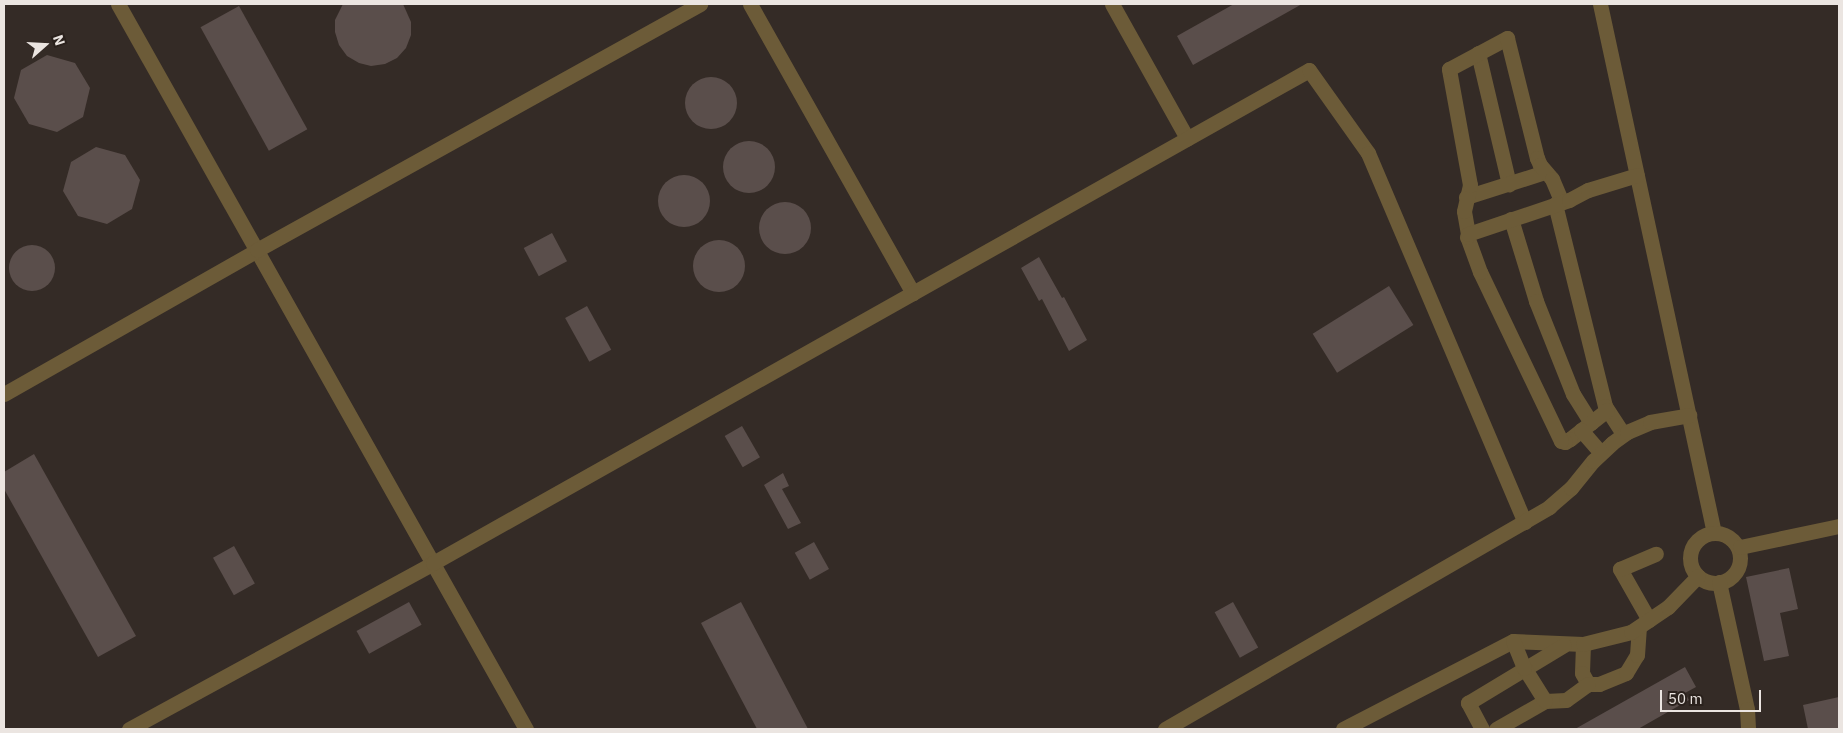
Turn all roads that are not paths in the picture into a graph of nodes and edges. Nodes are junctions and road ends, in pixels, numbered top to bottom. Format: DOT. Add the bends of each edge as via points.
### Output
graph roads {
  1 [pos="118,4"];
  2 [pos="700,4"];
  3 [pos="750,4"];
  4 [pos="1112,4"];
  5 [pos="1600,4"];
  6 [pos="1478,53"];
  7 [pos="1187,138"];
  8 [pos="1546,172"];
  9 [pos="1631,177"];
  10 [pos="1509,184"];
  11 [pos="1466,198"];
  12 [pos="1562,202"];
  13 [pos="1511,219"];
  14 [pos="1468,234"];
  15 [pos="256,250"];
  16 [pos="913,293"];
  17 [pos="4,394"];
  18 [pos="1607,410"];
  19 [pos="1689,415"];
  20 [pos="1586,426"];
  21 [pos="1625,433"];
  22 [pos="1601,453"];
  23 [pos="1525,522"];
  24 [pos="1839,526"];
  25 [pos="1714,533"];
  26 [pos="1740,548"];
  27 [pos="1656,554"];
  28 [pos="433,564"];
  29 [pos="1698,576"];
  30 [pos="1719,582"];
  31 [pos="1644,623"];
  32 [pos="1513,641"];
  33 [pos="1566,644"];
  34 [pos="1583,644"];
  35 [pos="1524,668"];
  36 [pos="1588,684"];
  37 [pos="1545,701"];
  38 [pos="129,729"];
  39 [pos="526,729"];
  40 [pos="1165,729"];
  41 [pos="1343,729"];
  42 [pos="1482,729"];
  43 [pos="1496,729"];
  44 [pos="1748,729"];
  1 -- 15 [label="lane"];
  2 -- 15 [label="lane"];
  3 -- 16 [label="lane"];
  4 -- 7 [label="lane"];
  5 -- 9 [label="lane"];
  6 -- 8 [label="lane" via="1507,38 1537,158"];
  6 -- 10 [label="lane"];
  6 -- 11 [label="lane" via="1449,69 1470,185"];
  7 -- 16 [label="lane"];
  7 -- 23 [label="lane" via="1309,70 1368,153"];
  8 -- 10 [label="lane"];
  8 -- 12 [label="lane" via="1557,187"];
  9 -- 12 [label="lane"];
  9 -- 19 [label="lane"];
  10 -- 11 [label="lane"];
  11 -- 14 [label="lane" via="1464,211"];
  12 -- 13 [label="lane"];
  12 -- 18 [label="lane" via="1598,381"];
  13 -- 14 [label="lane"];
  13 -- 20 [label="lane" via="1536,301"];
  14 -- 20 [label="lane" via="1467,241 1480,272 1557,436 1565,442"];
  15 -- 17 [label="lane"];
  15 -- 28 [label="lane"];
  16 -- 28 [label="lane"];
  18 -- 20 [label="lane"];
  18 -- 21 [label="lane"];
  19 -- 21 [label="lane" via="1650,422"];
  19 -- 25 [label="lane"];
  20 -- 22 [label="lane"];
  21 -- 22 [label="lane"];
  22 -- 23 [label="lane" via="1549,508"];
  23 -- 40 [label="lane"];
  24 -- 26 [label="lane"];
  25 -- 26 [label="lane" via="1725,533"];
  25 -- 29 [label="lane" via="1705,533 1690,548 1691,568"];
  26 -- 30 [label="lane" via="1740,568 1726,582"];
  27 -- 31 [label="lane" via="1620,569"];
  28 -- 38 [label="lane"];
  28 -- 39 [label="lane"];
  29 -- 30 [label="lane" via="1705,582"];
  29 -- 31 [label="lane" via="1668,607"];
  30 -- 44 [label="lane" via="1747,709"];
  31 -- 34 [label="lane" via="1631,632"];
  31 -- 36 [label="lane" via="1637,656 1626,673 1600,684"];
  32 -- 33 [label="lane"];
  32 -- 35 [label="lane"];
  32 -- 41 [label="lane"];
  33 -- 34 [label="lane"];
  33 -- 35 [label="lane"];
  34 -- 36 [label="lane" via="1582,673"];
  35 -- 37 [label="lane"];
  35 -- 42 [label="lane" via="1468,703"];
  36 -- 37 [label="lane" via="1566,700"];
  37 -- 43 [label="lane"];
}
